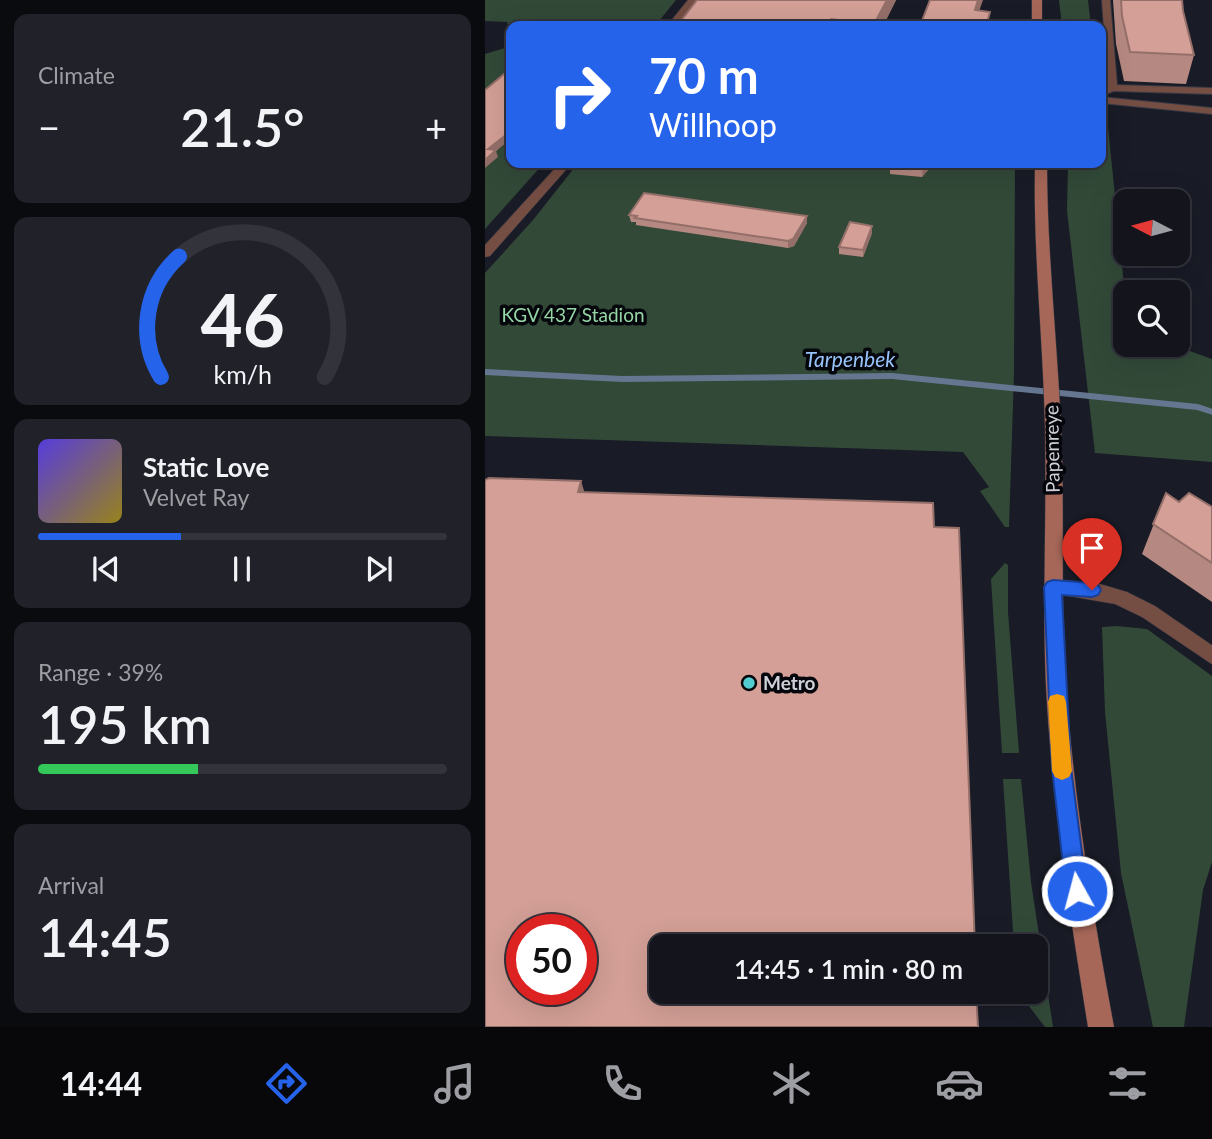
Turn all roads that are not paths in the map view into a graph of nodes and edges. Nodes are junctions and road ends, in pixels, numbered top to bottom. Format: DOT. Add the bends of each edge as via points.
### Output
graph roads {
  1 [pos="693,0"];
  2 [pos="1037,0"];
  3 [pos="1106,0"];
  4 [pos="676,21"];
  5 [pos="1037,21"];
  6 [pos="1113,88"];
  7 [pos="1106,91"];
  8 [pos="1212,91"];
  9 [pos="1106,100"];
  10 [pos="1212,111"];
  11 [pos="562,168"];
  12 [pos="1041,168"];
  13 [pos="485,253"];
  14 [pos="1053,587"];
  15 [pos="1212,657"];
  16 [pos="1101,1027"];
  1 -- 4 [label="street"];
  2 -- 5 [label="main road"];
  3 -- 6 [label="lane"];
  6 -- 7 [label="lane"];
  6 -- 8 [label="lane"];
  9 -- 10 [label="lane"];
  11 -- 13 [label="street"];
  12 -- 14 [label="main road, Papenreye" via="1053,428"];
  14 -- 15 [label="street" via="1092,590 1125,600"];
  14 -- 16 [label="main road, Papenreye" via="1062,768"];
}
